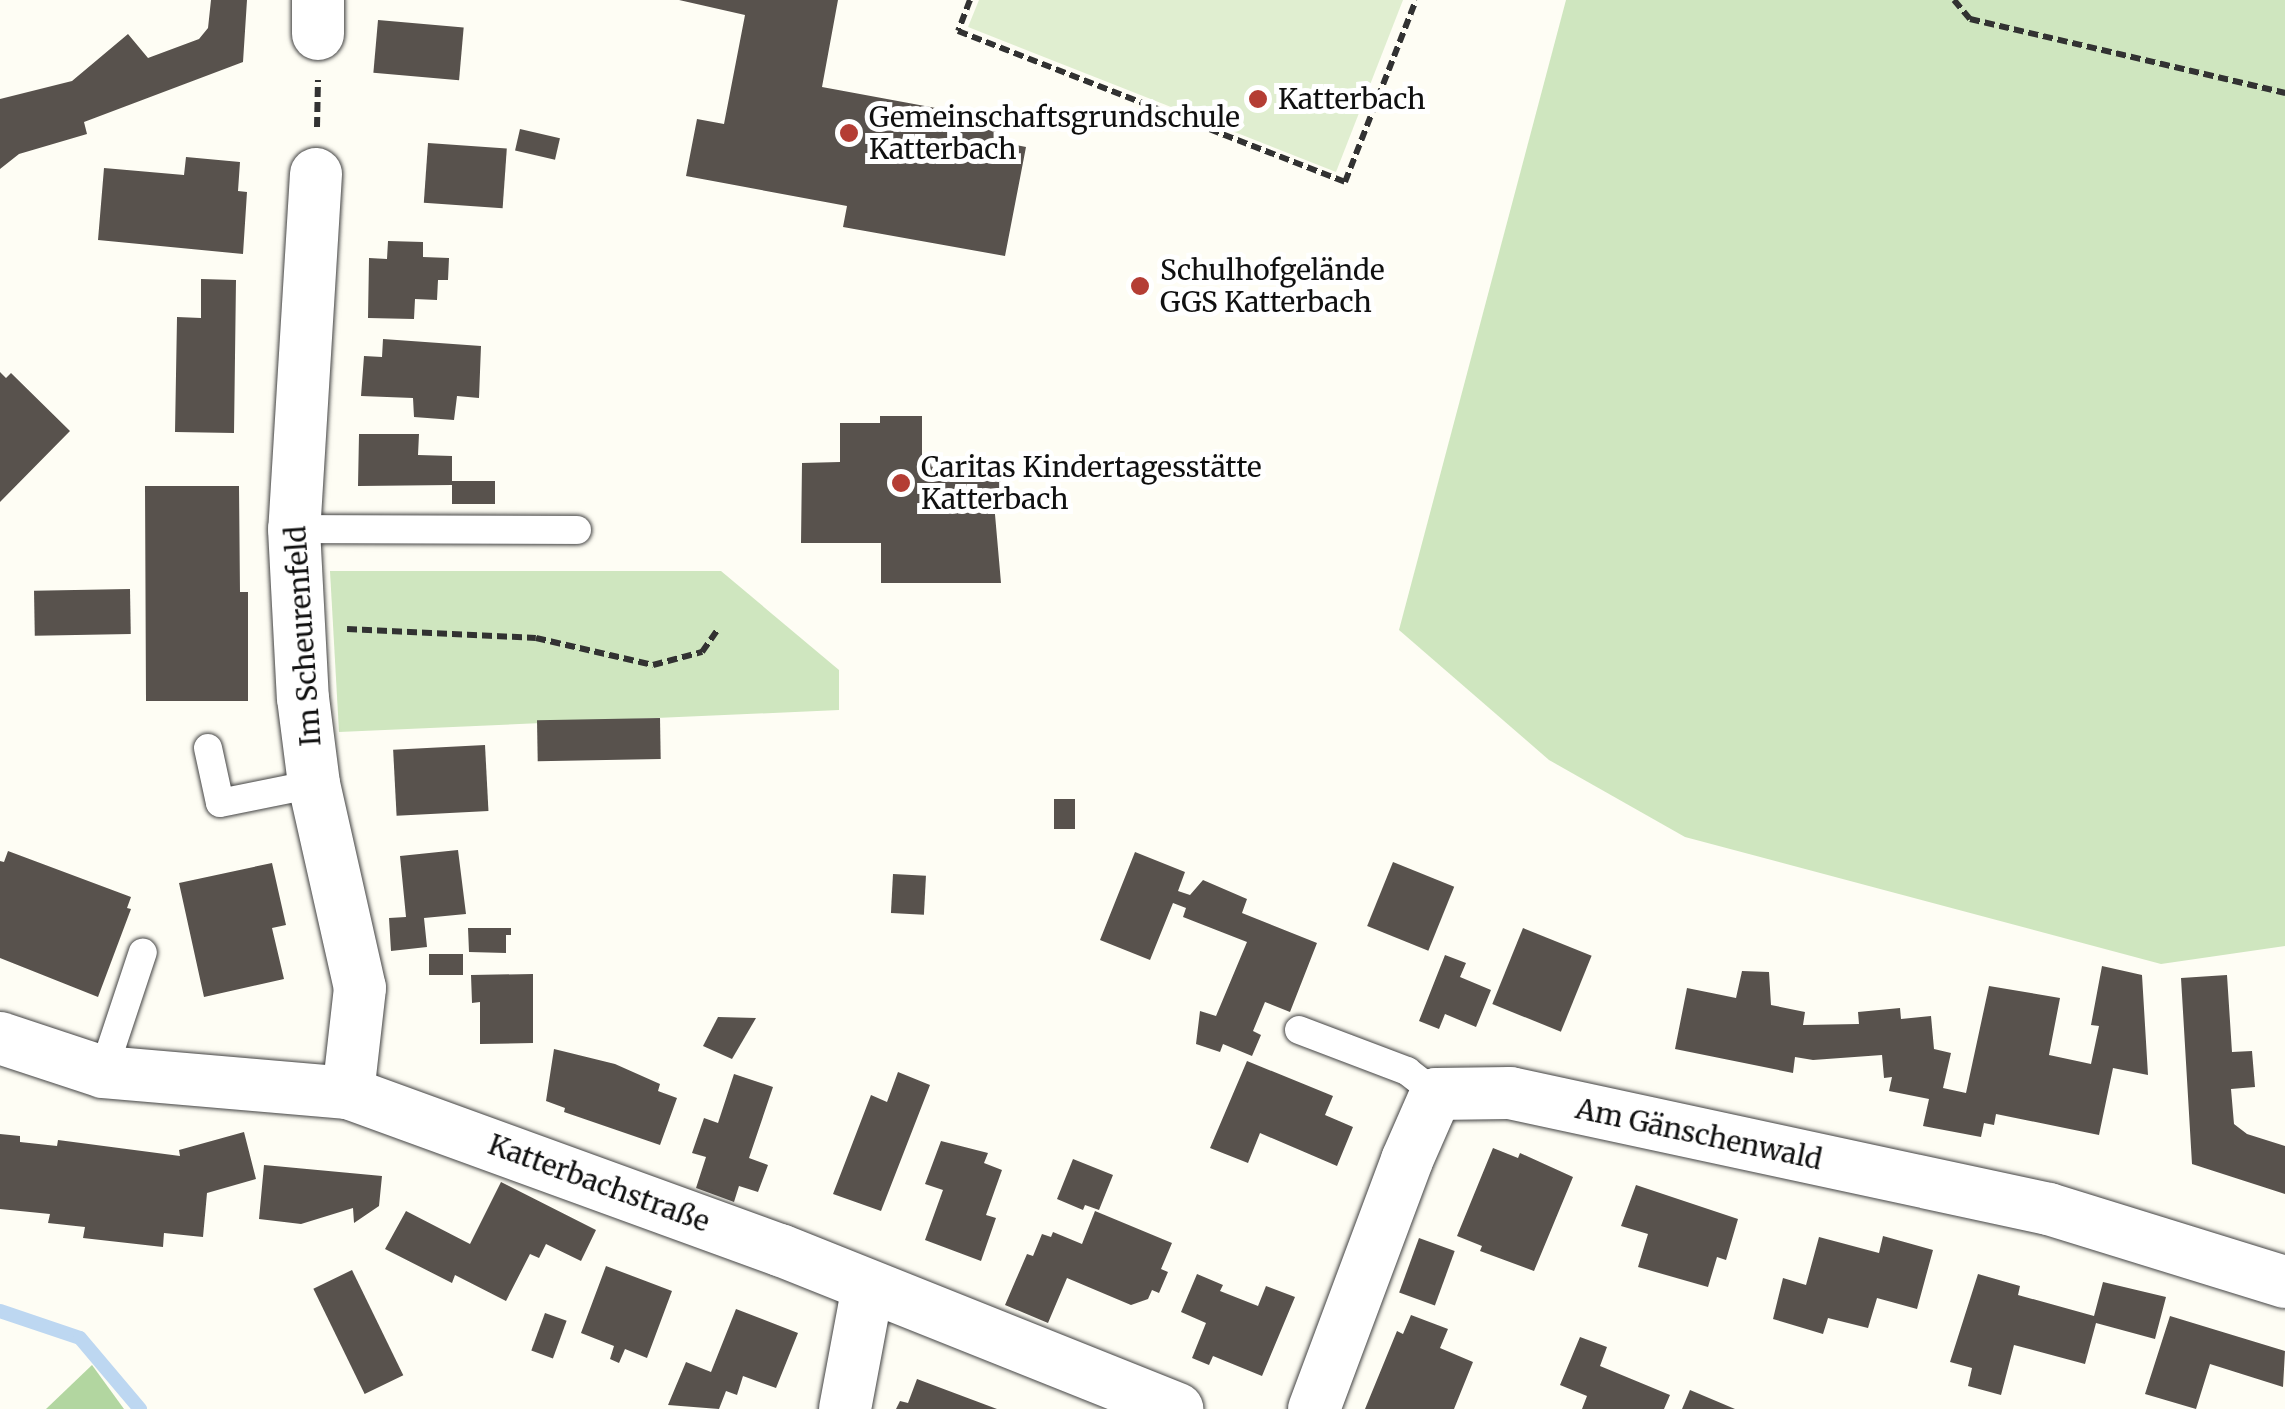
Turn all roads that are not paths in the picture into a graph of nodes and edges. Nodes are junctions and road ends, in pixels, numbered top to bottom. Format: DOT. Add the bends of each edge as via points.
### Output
graph roads {
  1 [pos="316,174"];
  2 [pos="294,530"];
  3 [pos="578,530"];
  4 [pos="208,748"];
  5 [pos="314,784"];
  6 [pos="143,952"];
  7 [pos="1299,1030"];
  8 [pos="0,1038"];
  9 [pos="103,1072"];
  10 [pos="348,1093"];
  11 [pos="1436,1094"];
  12 [pos="2285,1282"];
  13 [pos="868,1286"];
  14 [pos="844,1409"];
  15 [pos="1177,1409"];
  16 [pos="1314,1409"];
  1 -- 2 [label="street, Im Scheurenfeld"];
  2 -- 3 [label="lane"];
  2 -- 5 [label="street, Im Scheurenfeld"];
  4 -- 5 [label="lane" via="220,803"];
  5 -- 10 [label="street, Im Scheurenfeld" via="360,988"];
  6 -- 9 [label="lane"];
  7 -- 11 [label="lane" via="1407,1071"];
  8 -- 9 [label="street, Katterbachstraße"];
  9 -- 10 [label="street, Katterbachstraße"];
  10 -- 13 [label="street, Katterbachstraße"];
  11 -- 12 [label="street, Am Gänschenwald" via="1510,1093 2050,1209"];
  11 -- 16 [label="street"];
  13 -- 14 [label="street"];
  13 -- 15 [label="street, Katterbachstraße"];
}
